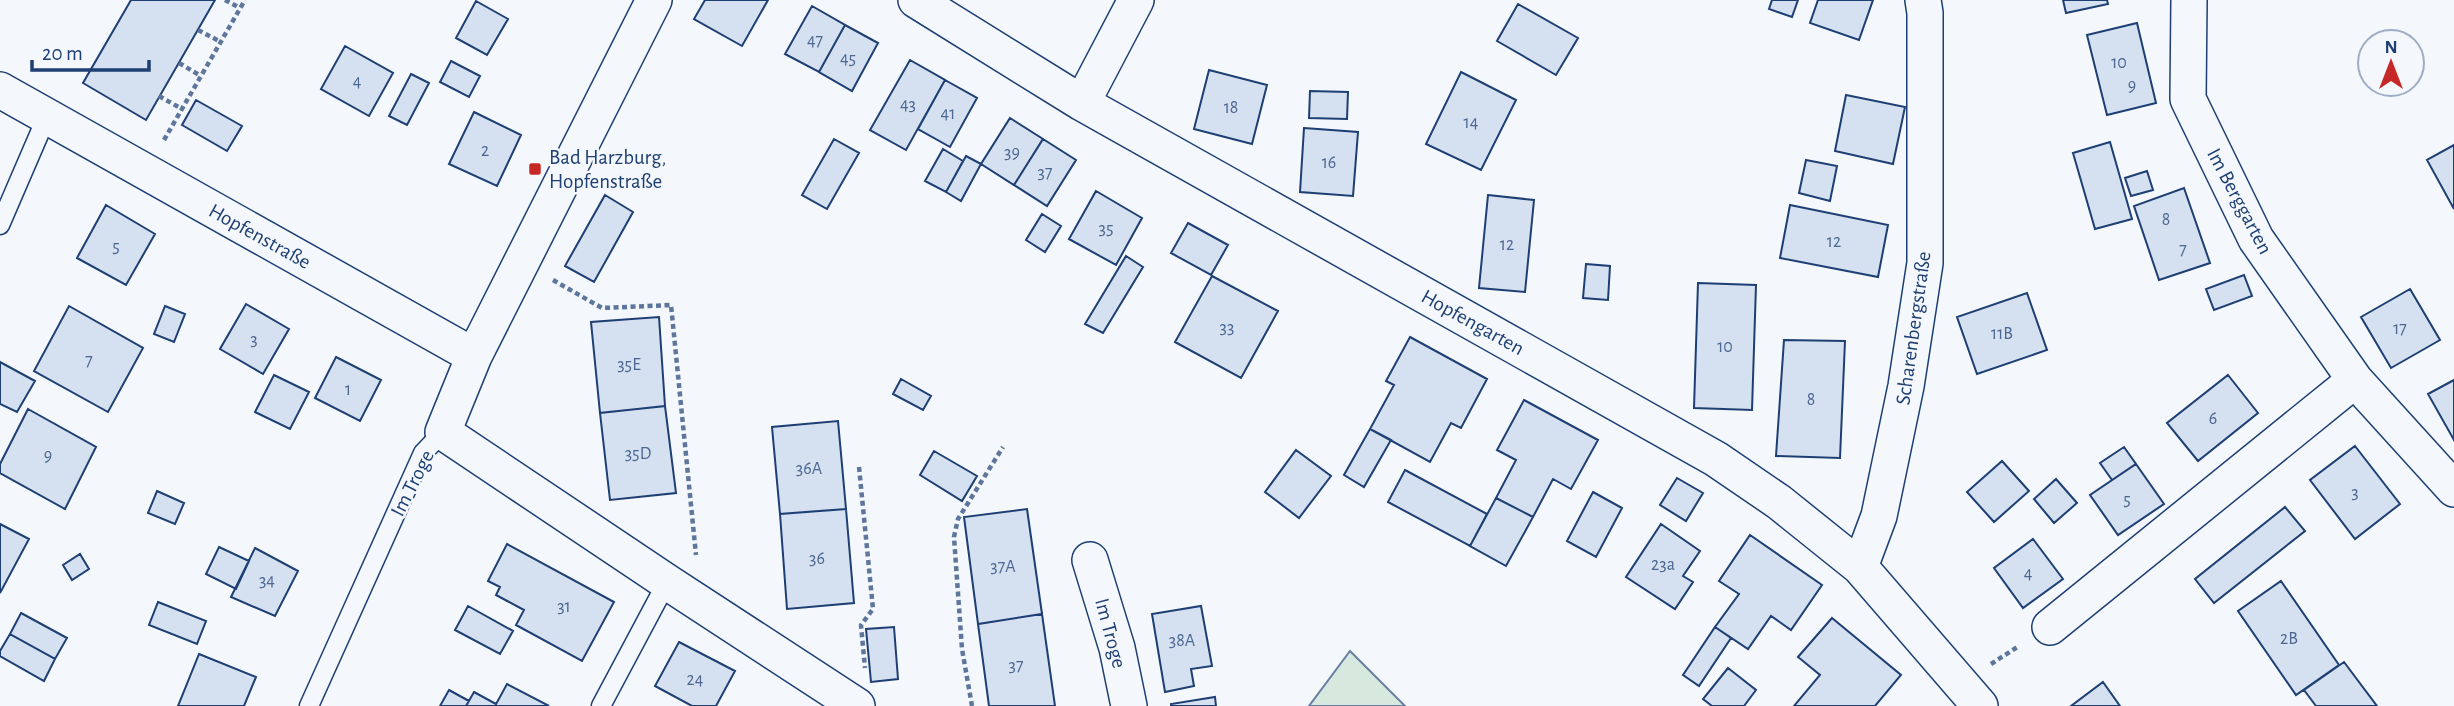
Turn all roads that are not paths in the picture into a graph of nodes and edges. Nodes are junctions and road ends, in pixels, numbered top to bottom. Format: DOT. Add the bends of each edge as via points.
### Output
graph roads {
  1 [pos="654,0"];
  2 [pos="916,0"];
  3 [pos="1136,0"];
  4 [pos="1923,0"];
  5 [pos="2189,0"];
  6 [pos="0,90"];
  7 [pos="1082,103"];
  8 [pos="47,116"];
  9 [pos="0,225"];
  10 [pos="474,356"];
  11 [pos="2356,380"];
  12 [pos="443,432"];
  13 [pos="2454,489"];
  14 [pos="1090,560"];
  15 [pos="1860,567"];
  16 [pos="667,582"];
  17 [pos="2050,627"];
  18 [pos="861,692"];
  19 [pos="1970,695"];
  20 [pos="309,706"];
  21 [pos="601,706"];
  22 [pos="1129,706"];
  1 -- 10 [label="street"];
  2 -- 7 [label="street, Hopfengarten"];
  3 -- 7 [label="street"];
  4 -- 15 [label="street, Scharenbergstraße" via="1925,263 1879,516"];
  5 -- 11 [label="street, Im Berggarten" via="2188,99 2256,239"];
  6 -- 8 [label="street, Hopfenstraße"];
  7 -- 15 [label="street, Hopfengarten" via="1716,459"];
  8 -- 9 [label="lane"];
  8 -- 10 [label="street, Hopfenstraße"];
  10 -- 12 [label="street"];
  11 -- 13 [label="street, Im Berggarten"];
  11 -- 17 [label="street"];
  12 -- 16 [label="street, Im Troge"];
  12 -- 20 [label="lane, Im Troge" via="423,453"];
  14 -- 22 [label="street, Im Troge"];
  15 -- 19 [label="street, Hopfengarten"];
  16 -- 18 [label="street, Im Troge"];
  16 -- 21 [label="lane"];
}
